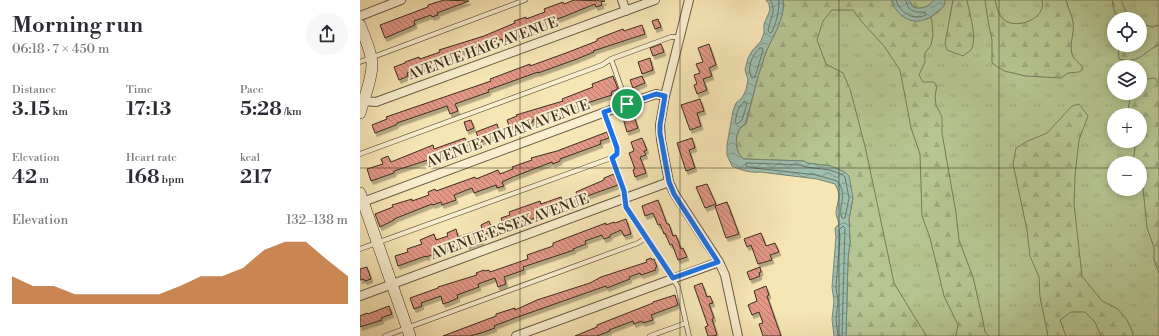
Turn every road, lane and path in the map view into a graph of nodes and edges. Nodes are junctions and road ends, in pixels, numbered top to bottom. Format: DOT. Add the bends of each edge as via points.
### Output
graph roads {
  1 [pos="401,0"];
  2 [pos="525,0"];
  3 [pos="622,0"];
  4 [pos="655,0"];
  5 [pos="689,0"];
  6 [pos="626,11"];
  7 [pos="360,16"];
  8 [pos="360,25"];
  9 [pos="680,37"];
  10 [pos="371,57"];
  11 [pos="611,59"];
  12 [pos="360,62"];
  13 [pos="665,96"];
  14 [pos="363,101"];
  15 [pos="627,104"];
  16 [pos="604,112"];
  17 [pos="360,113"];
  18 [pos="360,154"];
  19 [pos="612,158"];
  20 [pos="669,182"];
  21 [pos="361,199"];
  22 [pos="625,199"];
  23 [pos="646,238"];
  24 [pos="378,243"];
  25 [pos="360,249"];
  26 [pos="718,262"];
  27 [pos="673,278"];
  28 [pos="391,285"];
  29 [pos="360,296"];
  30 [pos="686,323"];
  31 [pos="409,332"];
  32 [pos="385,336"];
  33 [pos="516,336"];
  34 [pos="650,336"];
  35 [pos="689,336"];
  36 [pos="738,336"];
  1 -- 7 [label="street"];
  2 -- 10 [label="lane"];
  3 -- 6 [label="street"];
  4 -- 6 [label="street, AVENUE HAIG AVENUE"];
  5 -- 9 [label="street"];
  6 -- 14 [label="street, AVENUE HAIG AVENUE" via="376,102"];
  8 -- 10 [label="street"];
  9 -- 11 [label="lane" via="671,36"];
  9 -- 13 [label="street"];
  10 -- 12 [label="lane"];
  10 -- 14 [label="street" via="370,76"];
  11 -- 15 [label="lane"];
  11 -- 18 [label="lane" via="602,65"];
  13 -- 15 [label="street, AVENUE VIVIAN AVENUE" via="656,94"];
  13 -- 20 [label="street" via="660,133"];
  14 -- 17 [label="street"];
  15 -- 16 [label="street, AVENUE VIVIAN AVENUE"];
  16 -- 19 [label="lane" via="617,148 617,154"];
  16 -- 21 [label="street, AVENUE VIVIAN AVENUE"];
  19 -- 22 [label="lane"];
  19 -- 24 [label="lane"];
  20 -- 22 [label="street, AVENUE ESSEX AVENUE"];
  20 -- 26 [label="street" via="676,198"];
  21 -- 24 [label="street"];
  22 -- 23 [label="lane" via="626,207"];
  22 -- 28 [label="street, AVENUE ESSEX AVENUE"];
  23 -- 27 [label="lane"];
  23 -- 31 [label="lane"];
  24 -- 25 [label="lane"];
  24 -- 28 [label="street"];
  26 -- 27 [label="street"];
  26 -- 36 [label="street" via="725,275"];
  27 -- 30 [label="lane" via="678,287"];
  27 -- 33 [label="street"];
  28 -- 29 [label="street, AVENUE ESSEX AVENUE"];
  28 -- 31 [label="street"];
  30 -- 34 [label="lane"];
  30 -- 35 [label="lane"];
  31 -- 32 [label="lane"];
}
